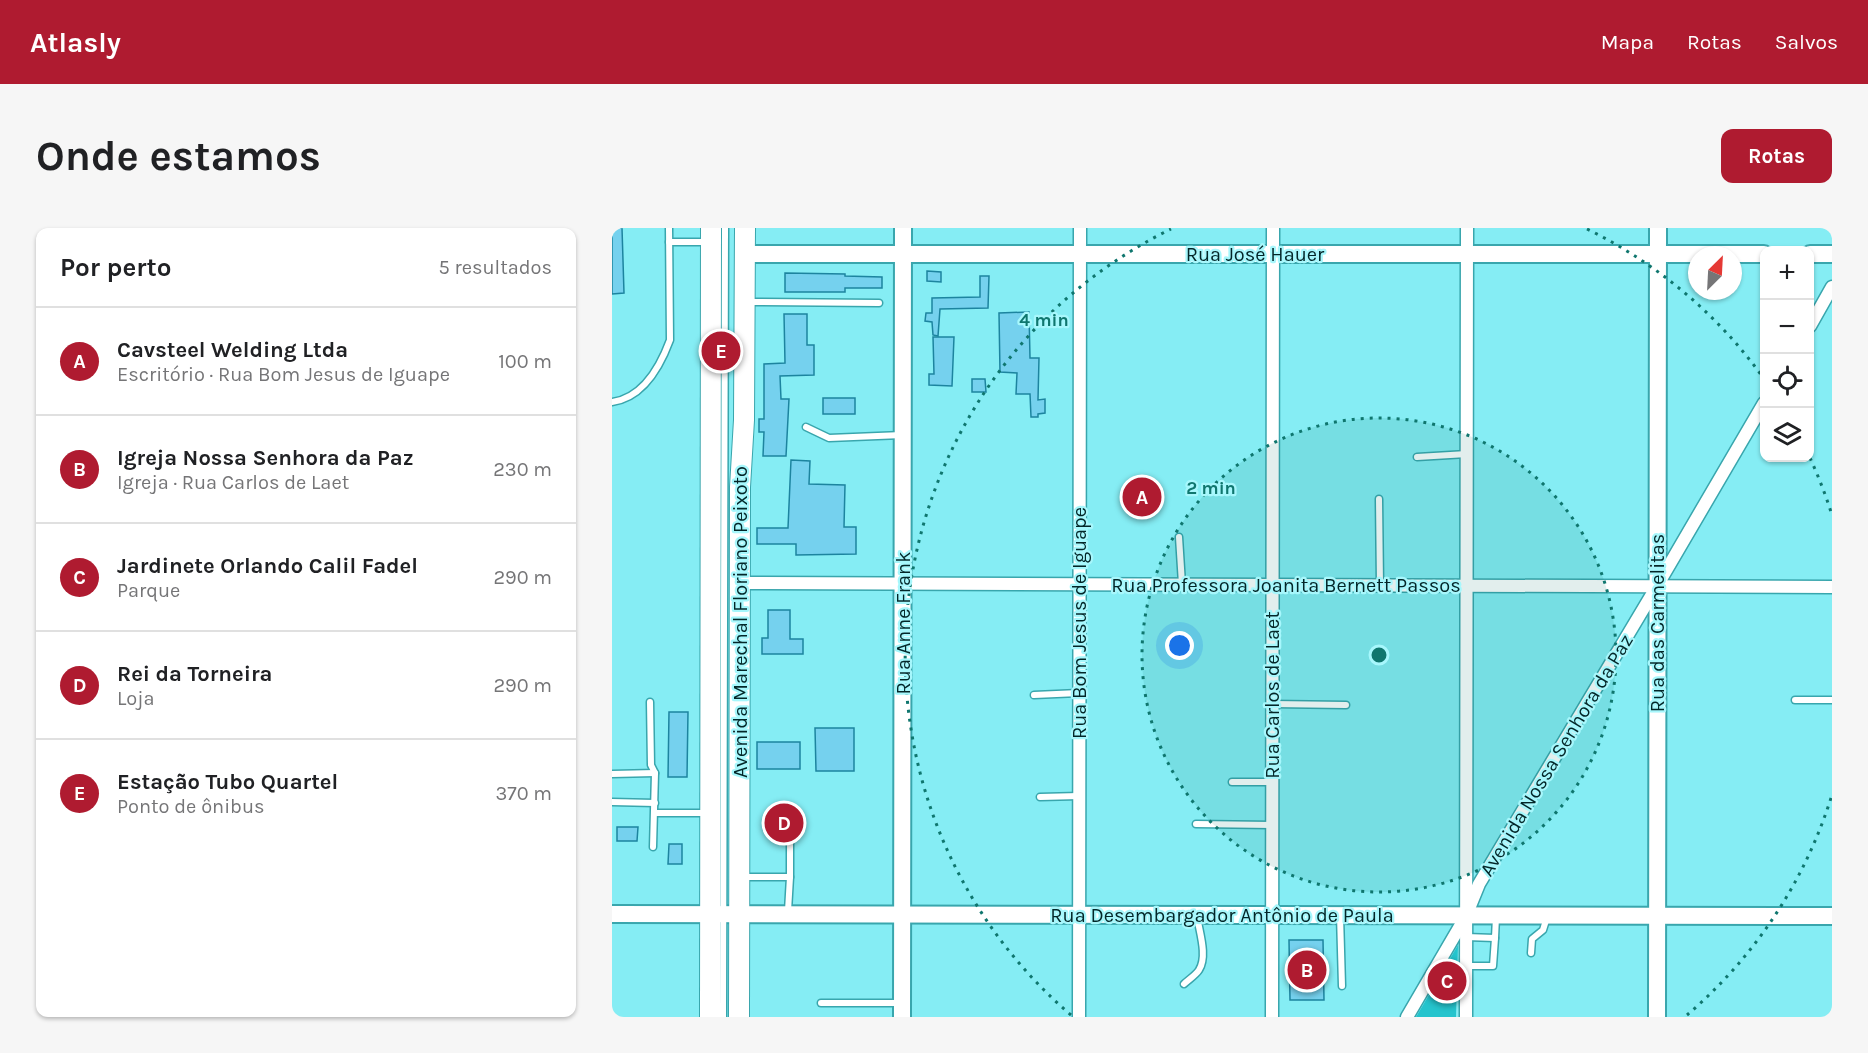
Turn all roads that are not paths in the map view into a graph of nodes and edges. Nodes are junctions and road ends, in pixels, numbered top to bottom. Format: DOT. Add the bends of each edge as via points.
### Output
graph roads {
  1 [pos="669,228"];
  2 [pos="725,228"];
  3 [pos="745,228"];
  4 [pos="903,228"];
  5 [pos="1080,228"];
  6 [pos="1272,228"];
  7 [pos="1467,228"];
  8 [pos="1658,228"];
  9 [pos="711,235"];
  10 [pos="669,242"];
  11 [pos="745,254"];
  12 [pos="903,254"];
  13 [pos="1080,254"];
  14 [pos="1272,254"];
  15 [pos="1467,254"];
  16 [pos="1658,254"];
  17 [pos="1760,254"];
  18 [pos="1814,254"];
  19 [pos="1832,254"];
  20 [pos="1832,287"];
  21 [pos="745,302"];
  22 [pos="879,303"];
  23 [pos="1814,318"];
  24 [pos="612,402"];
  25 [pos="1761,408"];
  26 [pos="806,428"];
  27 [pos="903,435"];
  28 [pos="1467,454"];
  29 [pos="1417,457"];
  30 [pos="1379,499"];
  31 [pos="1179,537"];
  32 [pos="740,583"];
  33 [pos="903,584"];
  34 [pos="1080,584"];
  35 [pos="1182,585"];
  36 [pos="1272,585"];
  37 [pos="1380,585"];
  38 [pos="1466,586"];
  39 [pos="1657,586"];
  40 [pos="1832,587"];
  41 [pos="1079,693"];
  42 [pos="1034,695"];
  43 [pos="1795,700"];
  44 [pos="1832,700"];
  45 [pos="650,702"];
  46 [pos="1272,704"];
  47 [pos="1346,705"];
  48 [pos="655,772"];
  49 [pos="612,774"];
  50 [pos="1232,782"];
  51 [pos="1272,782"];
  52 [pos="1079,796"];
  53 [pos="1040,797"];
  54 [pos="612,802"];
  55 [pos="656,803"];
  56 [pos="655,813"];
  57 [pos="709,813"];
  58 [pos="1196,824"];
  59 [pos="1272,825"];
  60 [pos="790,843"];
  61 [pos="653,847"];
  62 [pos="739,877"];
  63 [pos="790,877"];
  64 [pos="612,914"];
  65 [pos="724,914"];
  66 [pos="788,914"];
  67 [pos="902,915"];
  68 [pos="1079,915"];
  69 [pos="1196,915"];
  70 [pos="1272,915"];
  71 [pos="1340,915"];
  72 [pos="1466,916"];
  73 [pos="1496,916"];
  74 [pos="1547,916"];
  75 [pos="1657,916"];
  76 [pos="1832,916"];
  77 [pos="1466,937"];
  78 [pos="1495,938"];
  79 [pos="1531,953"];
  80 [pos="1466,966"];
  81 [pos="1184,984"];
  82 [pos="1342,986"];
  83 [pos="821,1003"];
  84 [pos="902,1010"];
  85 [pos="710,1017"];
  86 [pos="723,1017"];
  87 [pos="739,1017"];
  88 [pos="1079,1017"];
  89 [pos="1272,1017"];
  90 [pos="1407,1017"];
  91 [pos="1466,1017"];
  92 [pos="1657,1017"];
  1 -- 10 [label="lane"];
  2 -- 65 [label="lane"];
  3 -- 11 [label="main road, Avenida Marechal Floriano Peixoto"];
  4 -- 12 [label="main road, Rua Anne Frank"];
  5 -- 13 [label="street, Rua Bom Jesus de Iguape"];
  6 -- 14 [label="street, Rua Carlos de Laet"];
  7 -- 15 [label="street"];
  8 -- 16 [label="main road, Rua das Carmelitas"];
  9 -- 10 [label="lane"];
  9 -- 57 [label="main road, Avenida Marechal Floriano Peixoto"];
  10 -- 24 [label="lane" via="670,340 666,352 639,391"];
  11 -- 12 [label="main road, Rua José Hauer"];
  11 -- 21 [label="main road, Avenida Marechal Floriano Peixoto"];
  12 -- 13 [label="main road, Rua José Hauer"];
  12 -- 27 [label="main road, Rua Anne Frank"];
  13 -- 14 [label="main road, Rua José Hauer"];
  13 -- 34 [label="street, Rua Bom Jesus de Iguape"];
  14 -- 15 [label="main road, Rua José Hauer"];
  14 -- 36 [label="street, Rua Carlos de Laet"];
  15 -- 16 [label="main road, Rua José Hauer"];
  15 -- 28 [label="street"];
  16 -- 17 [label="main road, Rua José Hauer"];
  16 -- 39 [label="main road, Rua das Carmelitas"];
  18 -- 19 [label="main road"];
  20 -- 23 [label="street"];
  21 -- 22 [label="lane"];
  21 -- 32 [label="main road, Avenida Marechal Floriano Peixoto"];
  25 -- 39 [label="street, Avenida Nossa Senhora da Paz"];
  26 -- 27 [label="lane" via="829,438"];
  27 -- 33 [label="main road, Rua Anne Frank"];
  28 -- 29 [label="lane"];
  28 -- 38 [label="street"];
  30 -- 37 [label="lane"];
  31 -- 35 [label="lane"];
  32 -- 33 [label="street, Rua Professora Joanita Bernett Passos"];
  32 -- 62 [label="main road, Avenida Marechal Floriano Peixoto"];
  33 -- 34 [label="street, Rua Professora Joanita Bernett Passos"];
  33 -- 67 [label="main road, Rua Anne Frank"];
  34 -- 35 [label="street, Rua Professora Joanita Bernett Passos"];
  34 -- 41 [label="street, Rua Bom Jesus de Iguape"];
  35 -- 36 [label="street, Rua Professora Joanita Bernett Passos"];
  36 -- 37 [label="street, Rua Professora Joanita Bernett Passos"];
  36 -- 46 [label="street, Rua Carlos de Laet"];
  37 -- 38 [label="street, Rua Professora Joanita Bernett Passos"];
  38 -- 39 [label="street, Rua Professora Joanita Bernett Passos"];
  38 -- 72 [label="street"];
  39 -- 40 [label="street, Rua Professora Joanita Bernett Passos"];
  39 -- 72 [label="street, Avenida Nossa Senhora da Paz" via="1479,884"];
  39 -- 75 [label="main road, Rua das Carmelitas"];
  41 -- 42 [label="lane"];
  41 -- 52 [label="street, Rua Bom Jesus de Iguape"];
  43 -- 44 [label="lane"];
  45 -- 48 [label="lane" via="651,765"];
  46 -- 47 [label="lane"];
  46 -- 51 [label="street, Rua Carlos de Laet"];
  48 -- 49 [label="lane"];
  48 -- 55 [label="lane"];
  50 -- 51 [label="lane"];
  51 -- 59 [label="street, Rua Carlos de Laet"];
  52 -- 53 [label="lane"];
  52 -- 68 [label="street, Rua Bom Jesus de Iguape"];
  54 -- 55 [label="lane"];
  55 -- 56 [label="lane"];
  56 -- 57 [label="lane"];
  56 -- 61 [label="lane"];
  57 -- 65 [label="main road, Avenida Marechal Floriano Peixoto"];
  58 -- 59 [label="lane"];
  59 -- 70 [label="street, Rua Carlos de Laet"];
  60 -- 63 [label="lane"];
  62 -- 63 [label="lane"];
  62 -- 65 [label="main road, Avenida Marechal Floriano Peixoto"];
  63 -- 66 [label="lane"];
  64 -- 65 [label="main road, Rua Desembargador Antônio de Paula"];
  65 -- 66 [label="main road, Rua Desembargador Antônio de Paula"];
  65 -- 85 [label="main road, Avenida Marechal Floriano Peixoto"];
  65 -- 86 [label="lane"];
  65 -- 87 [label="main road, Avenida Marechal Floriano Peixoto"];
  66 -- 67 [label="main road, Rua Desembargador Antônio de Paula"];
  67 -- 68 [label="main road, Rua Desembargador Antônio de Paula"];
  67 -- 84 [label="main road, Rua Anne Frank"];
  68 -- 69 [label="main road, Rua Desembargador Antônio de Paula"];
  68 -- 88 [label="street, Rua Bom Jesus de Iguape"];
  69 -- 70 [label="main road, Rua Desembargador Antônio de Paula"];
  69 -- 81 [label="lane" via="1202,962"];
  70 -- 71 [label="main road, Rua Desembargador Antônio de Paula"];
  70 -- 89 [label="street, Rua Carlos de Laet"];
  71 -- 72 [label="main road, Rua Desembargador Antônio de Paula"];
  71 -- 82 [label="lane"];
  72 -- 73 [label="main road, Rua Desembargador Antônio de Paula"];
  72 -- 77 [label="street"];
  72 -- 90 [label="street, Avenida Nossa Senhora da Paz"];
  73 -- 74 [label="main road, Rua Desembargador Antônio de Paula"];
  73 -- 78 [label="lane"];
  74 -- 75 [label="main road, Rua Desembargador Antônio de Paula"];
  74 -- 79 [label="lane" via="1543,930 1532,939"];
  75 -- 76 [label="main road, Rua Desembargador Antônio de Paula"];
  75 -- 92 [label="main road, Rua das Carmelitas"];
  77 -- 78 [label="lane"];
  77 -- 80 [label="street"];
  78 -- 80 [label="lane" via="1493,966"];
  80 -- 91 [label="street"];
  83 -- 84 [label="lane"];
}
